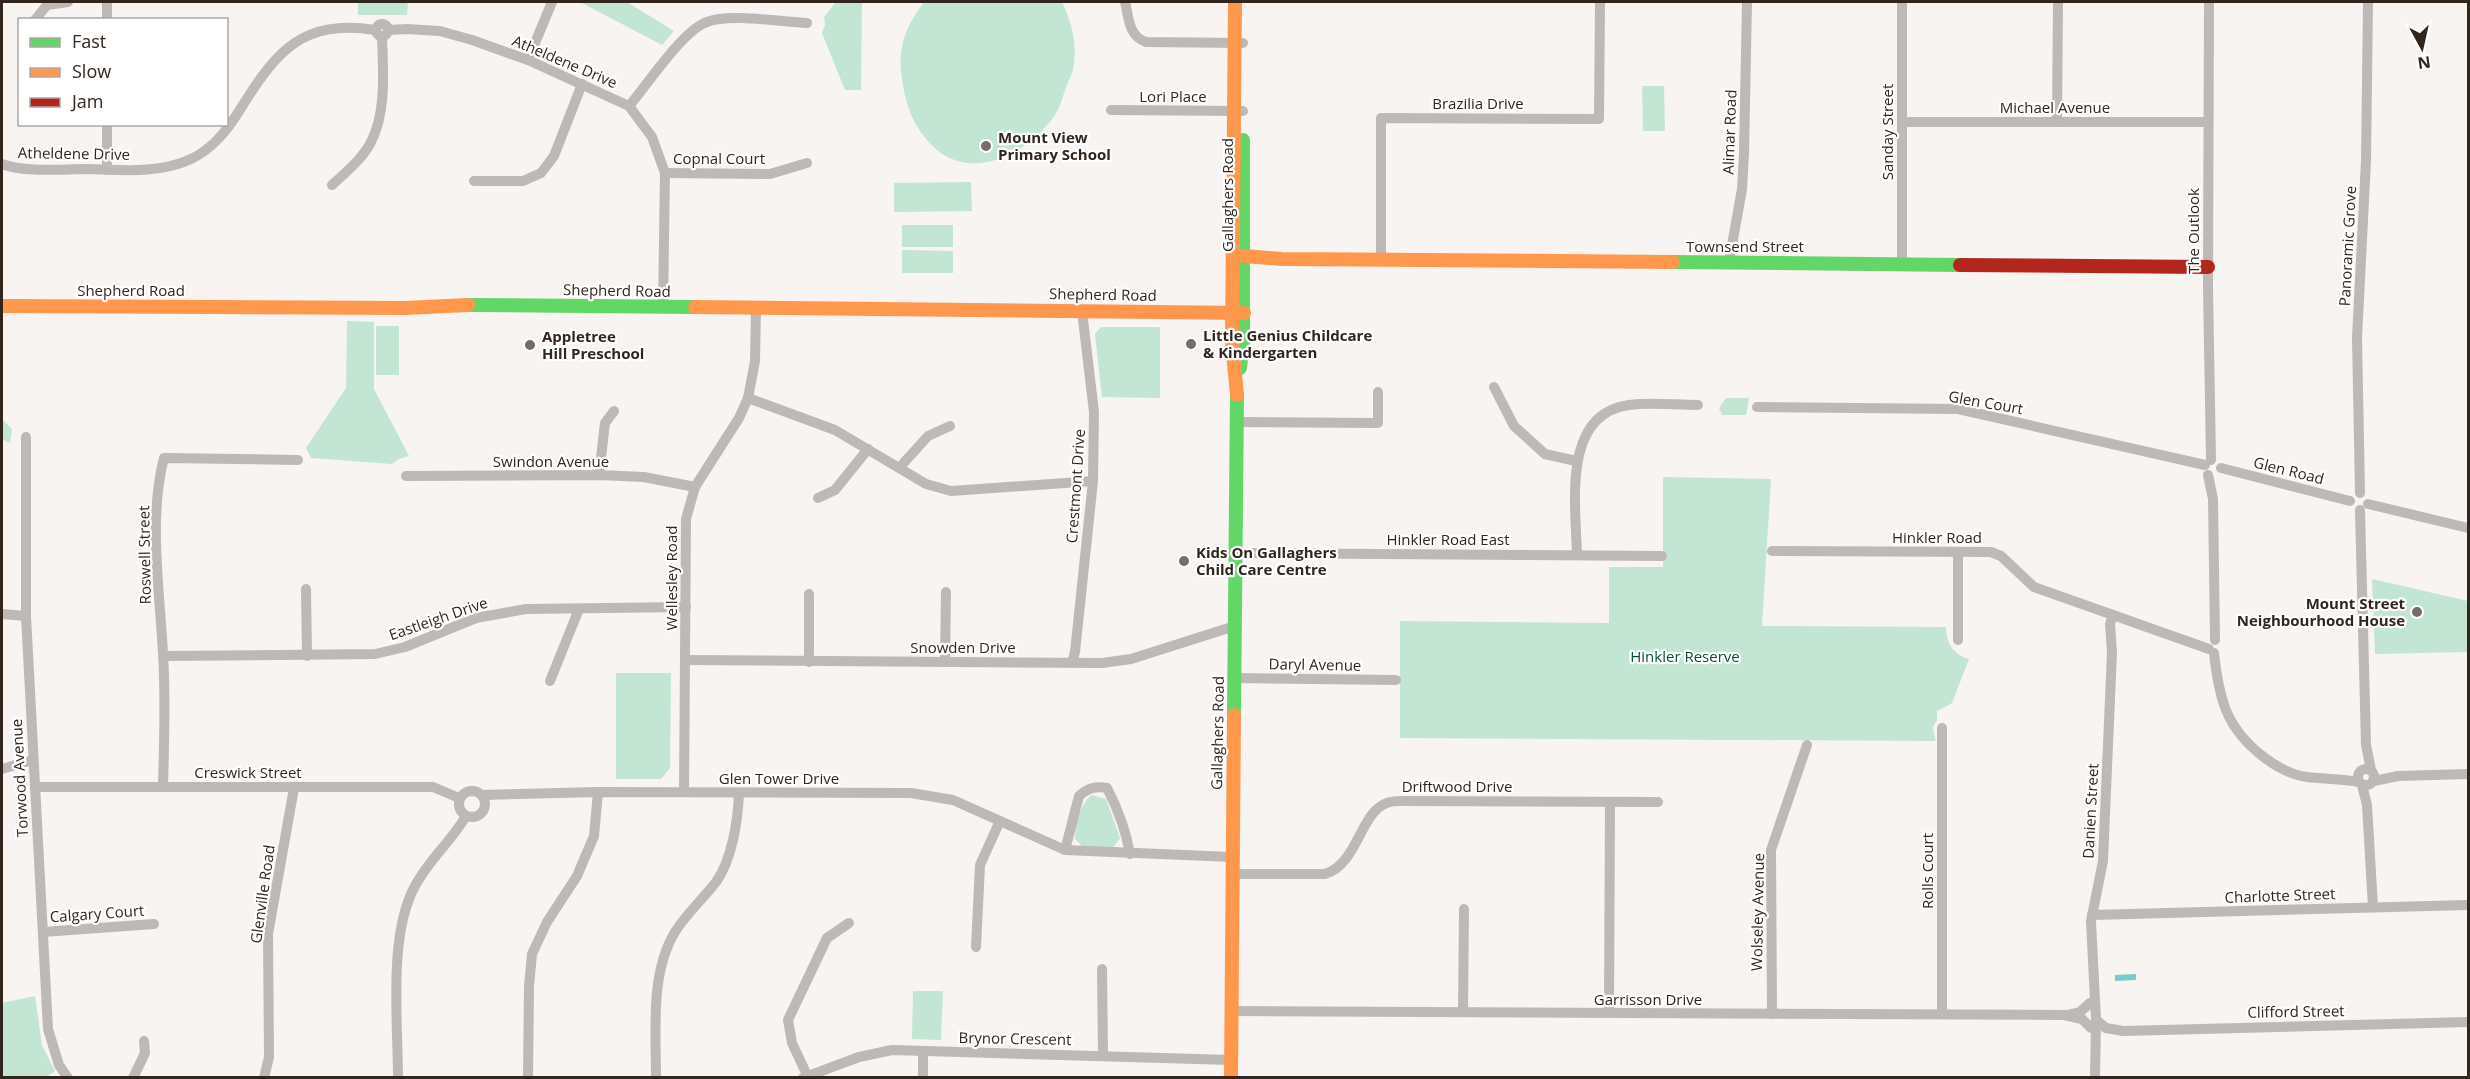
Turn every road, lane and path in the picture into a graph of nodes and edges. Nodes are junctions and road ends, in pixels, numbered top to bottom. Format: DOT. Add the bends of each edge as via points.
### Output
graph roads {
  1 [pos="68,2"];
  2 [pos="107,2"];
  3 [pos="552,2"];
  4 [pos="1125,2"];
  5 [pos="1235,2"];
  6 [pos="1243,2"];
  7 [pos="1599,2"];
  8 [pos="1747,2"];
  9 [pos="1902,2"];
  10 [pos="2058,2"];
  11 [pos="2209,2"];
  12 [pos="2368,2"];
  13 [pos="37,18"];
  14 [pos="107,18"];
  15 [pos="807,23"];
  16 [pos="382,32"];
  17 [pos="1239,43"];
  18 [pos="528,60"];
  19 [pos="582,84"];
  20 [pos="629,106"];
  21 [pos="1111,110"];
  22 [pos="1239,111"];
  23 [pos="1902,122"];
  24 [pos="2057,122"];
  25 [pos="2208,122"];
  26 [pos="107,126"];
  27 [pos="807,163"];
  28 [pos="2,164"];
  29 [pos="107,170"];
  30 [pos="664,172"];
  31 [pos="474,181"];
  32 [pos="332,185"];
  33 [pos="1244,259"];
  34 [pos="1381,259"];
  35 [pos="1729,262"];
  36 [pos="1902,263"];
  37 [pos="2208,267"];
  38 [pos="2,306"];
  39 [pos="663,307"];
  40 [pos="756,308"];
  41 [pos="1082,311"];
  42 [pos="1238,313"];
  43 [pos="1494,387"];
  44 [pos="1378,392"];
  45 [pos="748,398"];
  46 [pos="1698,405"];
  47 [pos="1757,407"];
  48 [pos="614,411"];
  49 [pos="1236,422"];
  50 [pos="950,426"];
  51 [pos="26,437"];
  52 [pos="868,449"];
  53 [pos="298,460"];
  54 [pos="1576,461"];
  55 [pos="900,467"];
  56 [pos="2213,469"];
  57 [pos="406,476"];
  58 [pos="599,476"];
  59 [pos="1093,481"];
  60 [pos="695,487"];
  61 [pos="2360,493"];
  62 [pos="818,498"];
  63 [pos="2350,501"];
  64 [pos="2364,507"];
  65 [pos="2469,528"];
  66 [pos="1772,550"];
  67 [pos="1235,553"];
  68 [pos="1958,553"];
  69 [pos="1576,555"];
  70 [pos="1662,556"];
  71 [pos="306,589"];
  72 [pos="946,592"];
  73 [pos="809,594"];
  74 [pos="686,607"];
  75 [pos="579,609"];
  76 [pos="2,614"];
  77 [pos="26,616"];
  78 [pos="2116,616"];
  79 [pos="1234,626"];
  80 [pos="1958,640"];
  81 [pos="2212,646"];
  82 [pos="164,656"];
  83 [pos="307,656"];
  84 [pos="686,660"];
  85 [pos="809,662"];
  86 [pos="945,662"];
  87 [pos="1072,663"];
  88 [pos="1234,678"];
  89 [pos="1395,680"];
  90 [pos="550,681"];
  91 [pos="1942,728"];
  92 [pos="1807,745"];
  93 [pos="33,760"];
  94 [pos="2,769"];
  95 [pos="2469,774"];
  96 [pos="2366,777"];
  97 [pos="164,787"];
  98 [pos="35,788"];
  99 [pos="294,788"];
  100 [pos="598,792"];
  101 [pos="684,792"];
  102 [pos="739,793"];
  103 [pos="482,795"];
  104 [pos="459,798"];
  105 [pos="1610,802"];
  106 [pos="1658,802"];
  107 [pos="466,816"];
  108 [pos="999,823"];
  109 [pos="1065,850"];
  110 [pos="1130,854"];
  111 [pos="1232,857"];
  112 [pos="1232,873"];
  113 [pos="2469,905"];
  114 [pos="2373,908"];
  115 [pos="1464,909"];
  116 [pos="2092,915"];
  117 [pos="849,923"];
  118 [pos="154,924"];
  119 [pos="43,932"];
  120 [pos="976,947"];
  121 [pos="1102,969"];
  122 [pos="2092,971"];
  123 [pos="2090,1003"];
  124 [pos="1231,1011"];
  125 [pos="1463,1012"];
  126 [pos="1610,1013"];
  127 [pos="1772,1014"];
  128 [pos="1942,1014"];
  129 [pos="2064,1015"];
  130 [pos="2469,1022"];
  131 [pos="2093,1024"];
  132 [pos="2124,1031"];
  133 [pos="144,1041"];
  134 [pos="2096,1042"];
  135 [pos="923,1051"];
  136 [pos="1102,1055"];
  137 [pos="1231,1060"];
  138 [pos="2095,1074"];
  139 [pos="805,1076"];
  140 [pos="68,1077"];
  141 [pos="133,1077"];
  142 [pos="264,1077"];
  143 [pos="398,1077"];
  144 [pos="528,1077"];
  145 [pos="656,1077"];
  146 [pos="923,1077"];
  147 [pos="1231,1077"];
  1 -- 13 [label="street" via="47,5"];
  2 -- 14 [label="street"];
  3 -- 18 [label="street"];
  4 -- 17 [label="street" via="1132,32 1140,40"];
  5 -- 17 [label="street, Gallaghers Road"];
  6 -- 17 [label="street, Gallaghers Road"];
  7 -- 34 [label="street, Brazilia Drive" via="1599,119 1382,118"];
  8 -- 35 [label="street, Alimar Road" via="1742,189"];
  9 -- 23 [label="street, Sanday Street"];
  10 -- 24 [label="street"];
  11 -- 25 [label="street, The Outlook"];
  12 -- 61 [label="street, Panoramic Grove" via="2366,161 2357,338"];
  15 -- 20 [label="street" via="721,18 705,22 685,38"];
  16 -- 18 [label="street, Atheldene Drive" via="408,28 440,31"];
  16 -- 29 [label="street, Atheldene Drive" via="333,28 303,38 268,68 220,138 193,158 163,168"];
  16 -- 32 [label="street" via="377,124 358,161"];
  17 -- 22 [label="street, Gallaghers Road"];
  18 -- 19 [label="street, Atheldene Drive"];
  19 -- 20 [label="street, Atheldene Drive"];
  19 -- 31 [label="street" via="554,156 541,173 523,181"];
  20 -- 30 [label="street, Atheldene Drive" via="652,137"];
  21 -- 22 [label="street, Lori Place"];
  22 -- 33 [label="street, Gallaghers Road"];
  22 -- 42 [label="street, Gallaghers Road"];
  23 -- 24 [label="street, Michael Avenue"];
  23 -- 36 [label="street, Sanday Street"];
  24 -- 25 [label="street, Michael Avenue"];
  25 -- 37 [label="street, The Outlook"];
  26 -- 29 [label="street"];
  27 -- 30 [label="street, Copnal Court" via="770,174"];
  28 -- 29 [label="street, Atheldene Drive"];
  30 -- 39 [label="street, Atheldene Drive"];
  33 -- 34 [label="street, Townsend Street"];
  33 -- 42 [label="street, Gallaghers Road"];
  34 -- 35 [label="street, Townsend Street"];
  35 -- 36 [label="street, Townsend Street"];
  36 -- 37 [label="street, Townsend Street"];
  37 -- 56 [label="street, The Outlook"];
  38 -- 39 [label="street, Shepherd Road"];
  39 -- 40 [label="street, Shepherd Road"];
  40 -- 41 [label="street, Shepherd Road"];
  40 -- 45 [label="street, Wellesley Road" via="755,361"];
  41 -- 42 [label="street, Shepherd Road"];
  41 -- 59 [label="street, Crestmont Drive" via="1094,412"];
  42 -- 49 [label="street, Gallaghers Road"];
  43 -- 54 [label="street" via="1514,426 1537,447 1545,454"];
  44 -- 49 [label="street" via="1378,423"];
  45 -- 52 [label="street" via="836,430"];
  45 -- 60 [label="street, Wellesley Road" via="740,418"];
  46 -- 54 [label="street" via="1628,405 1604,412 1586,432"];
  47 -- 56 [label="street, Glen Court" via="1958,410"];
  48 -- 58 [label="street" via="604,423"];
  49 -- 67 [label="street, Gallaghers Road"];
  50 -- 55 [label="street" via="928,436"];
  51 -- 77 [label="street, Torwood Avenue"];
  52 -- 55 [label="street"];
  52 -- 62 [label="street" via="835,490"];
  53 -- 82 [label="street, Roswell Street" via="164,458 157,493 157,571"];
  54 -- 69 [label="street"];
  55 -- 59 [label="street" via="926,484 951,491"];
  56 -- 63 [label="street, Glen Road"];
  56 -- 81 [label="street, The Outlook"];
  57 -- 58 [label="street, Swindon Avenue"];
  58 -- 60 [label="street, Swindon Avenue" via="644,477"];
  59 -- 87 [label="street, Crestmont Drive"];
  60 -- 74 [label="street, Wellesley Road" via="686,519"];
  61 -- 63 [label="street"];
  61 -- 64 [label="street" via="2365,495"];
  63 -- 64 [label="street" via="2352,507"];
  64 -- 65 [label="street"];
  64 -- 96 [label="street"];
  66 -- 68 [label="street, Hinkler Road"];
  67 -- 69 [label="street, Hinkler Road East"];
  67 -- 79 [label="street, Gallaghers Road"];
  68 -- 78 [label="street, Hinkler Road" via="2001,555 2034,587"];
  68 -- 80 [label="street"];
  69 -- 70 [label="street, Hinkler Road East"];
  71 -- 83 [label="street"];
  72 -- 86 [label="street"];
  73 -- 85 [label="street"];
  74 -- 75 [label="street, Eastleigh Drive"];
  74 -- 84 [label="street, Wellesley Road"];
  75 -- 83 [label="street, Eastleigh Drive" via="526,609 476,618 405,647 375,654"];
  75 -- 90 [label="street"];
  76 -- 77 [label="street"];
  77 -- 93 [label="street, Torwood Avenue"];
  78 -- 81 [label="street, Hinkler Road"];
  78 -- 116 [label="street, Danien Street" via="2103,861"];
  79 -- 87 [label="street, Snowden Drive" via="1131,659"];
  79 -- 88 [label="street, Gallaghers Road"];
  81 -- 96 [label="street" via="2226,714 2248,744 2270,762 2294,774"];
  82 -- 83 [label="street, Eastleigh Drive"];
  82 -- 97 [label="street, Roswell Street"];
  84 -- 85 [label="street, Snowden Drive"];
  84 -- 101 [label="street, Wellesley Road"];
  85 -- 86 [label="street, Snowden Drive"];
  86 -- 87 [label="street, Snowden Drive"];
  88 -- 89 [label="street, Daryl Avenue"];
  88 -- 111 [label="street, Gallaghers Road"];
  91 -- 128 [label="street, Rolls Court"];
  92 -- 127 [label="street, Wolseley Avenue" via="1771,850"];
  93 -- 94 [label="street"];
  93 -- 98 [label="street, Torwood Avenue"];
  95 -- 96 [label="street"];
  96 -- 114 [label="street"];
  97 -- 98 [label="street, Creswick Street"];
  97 -- 99 [label="street, Creswick Street"];
  98 -- 119 [label="street, Torwood Avenue"];
  99 -- 104 [label="street, Creswick Street" via="433,787"];
  99 -- 142 [label="street, Glenville Road" via="268,934 268,1057"];
  100 -- 101 [label="street, Glen Tower Drive"];
  100 -- 103 [label="street, Glen Tower Drive"];
  100 -- 144 [label="street" via="594,837 577,876 546,921 532,954"];
  101 -- 102 [label="street, Glen Tower Drive"];
  102 -- 108 [label="street, Glen Tower Drive" via="911,793 952,801"];
  102 -- 145 [label="street" via="735,835 718,879 675,933 661,969"];
  103 -- 104 [label="street" via="469,790"];
  103 -- 107 [label="street" via="482,813"];
  104 -- 107 [label="street" via="459,809"];
  105 -- 106 [label="street, Driftwood Drive"];
  105 -- 112 [label="street, Driftwood Drive" via="1385,803 1374,812 1337,871"];
  105 -- 126 [label="street"];
  107 -- 143 [label="street" via="453,837 430,860 413,888 402,921 398,955"];
  108 -- 109 [label="street, Glen Tower Drive"];
  108 -- 120 [label="street" via="979,872"];
  109 -- 110 [label="street, Glen Tower Drive"];
  109 -- 110 [label="street" via="1079,796 1097,786 1107,788 1111,795 1127,833"];
  110 -- 111 [label="street, Glen Tower Drive"];
  111 -- 112 [label="street, Gallaghers Road"];
  112 -- 124 [label="street, Gallaghers Road"];
  113 -- 114 [label="street, Charlotte Street"];
  114 -- 116 [label="street, Charlotte Street"];
  115 -- 125 [label="street"];
  116 -- 122 [label="street, Danien Street"];
  117 -- 139 [label="street" via="827,938 788,1020"];
  118 -- 119 [label="street, Calgary Court"];
  119 -- 140 [label="street, Torwood Avenue" via="48,1029 59,1065"];
  121 -- 136 [label="street"];
  122 -- 123 [label="street, Danien Street"];
  122 -- 131 [label="street, Danien Street"];
  123 -- 129 [label="street, Garrisson Drive" via="2080,1012"];
  123 -- 131 [label="street, Danien Street"];
  124 -- 125 [label="street, Garrisson Drive"];
  124 -- 137 [label="street, Gallaghers Road"];
  125 -- 126 [label="street, Garrisson Drive"];
  126 -- 127 [label="street, Garrisson Drive"];
  127 -- 128 [label="street, Garrisson Drive"];
  128 -- 129 [label="street, Garrisson Drive"];
  129 -- 131 [label="street, Garrisson Drive"];
  130 -- 132 [label="street, Clifford Street"];
  131 -- 132 [label="street, Clifford Street"];
  131 -- 134 [label="street, Danien Street"];
  131 -- 138 [label="street, Danien Street"];
  132 -- 134 [label="street, Clifford Street" via="2107,1034"];
  133 -- 141 [label="street" via="145,1053"];
  134 -- 138 [label="street, Danien Street"];
  135 -- 136 [label="street, Brynor Crescent"];
  135 -- 139 [label="street, Brynor Crescent" via="892,1050"];
  135 -- 146 [label="street"];
  136 -- 137 [label="street, Brynor Crescent"];
  137 -- 147 [label="street, Gallaghers Road"];
}
